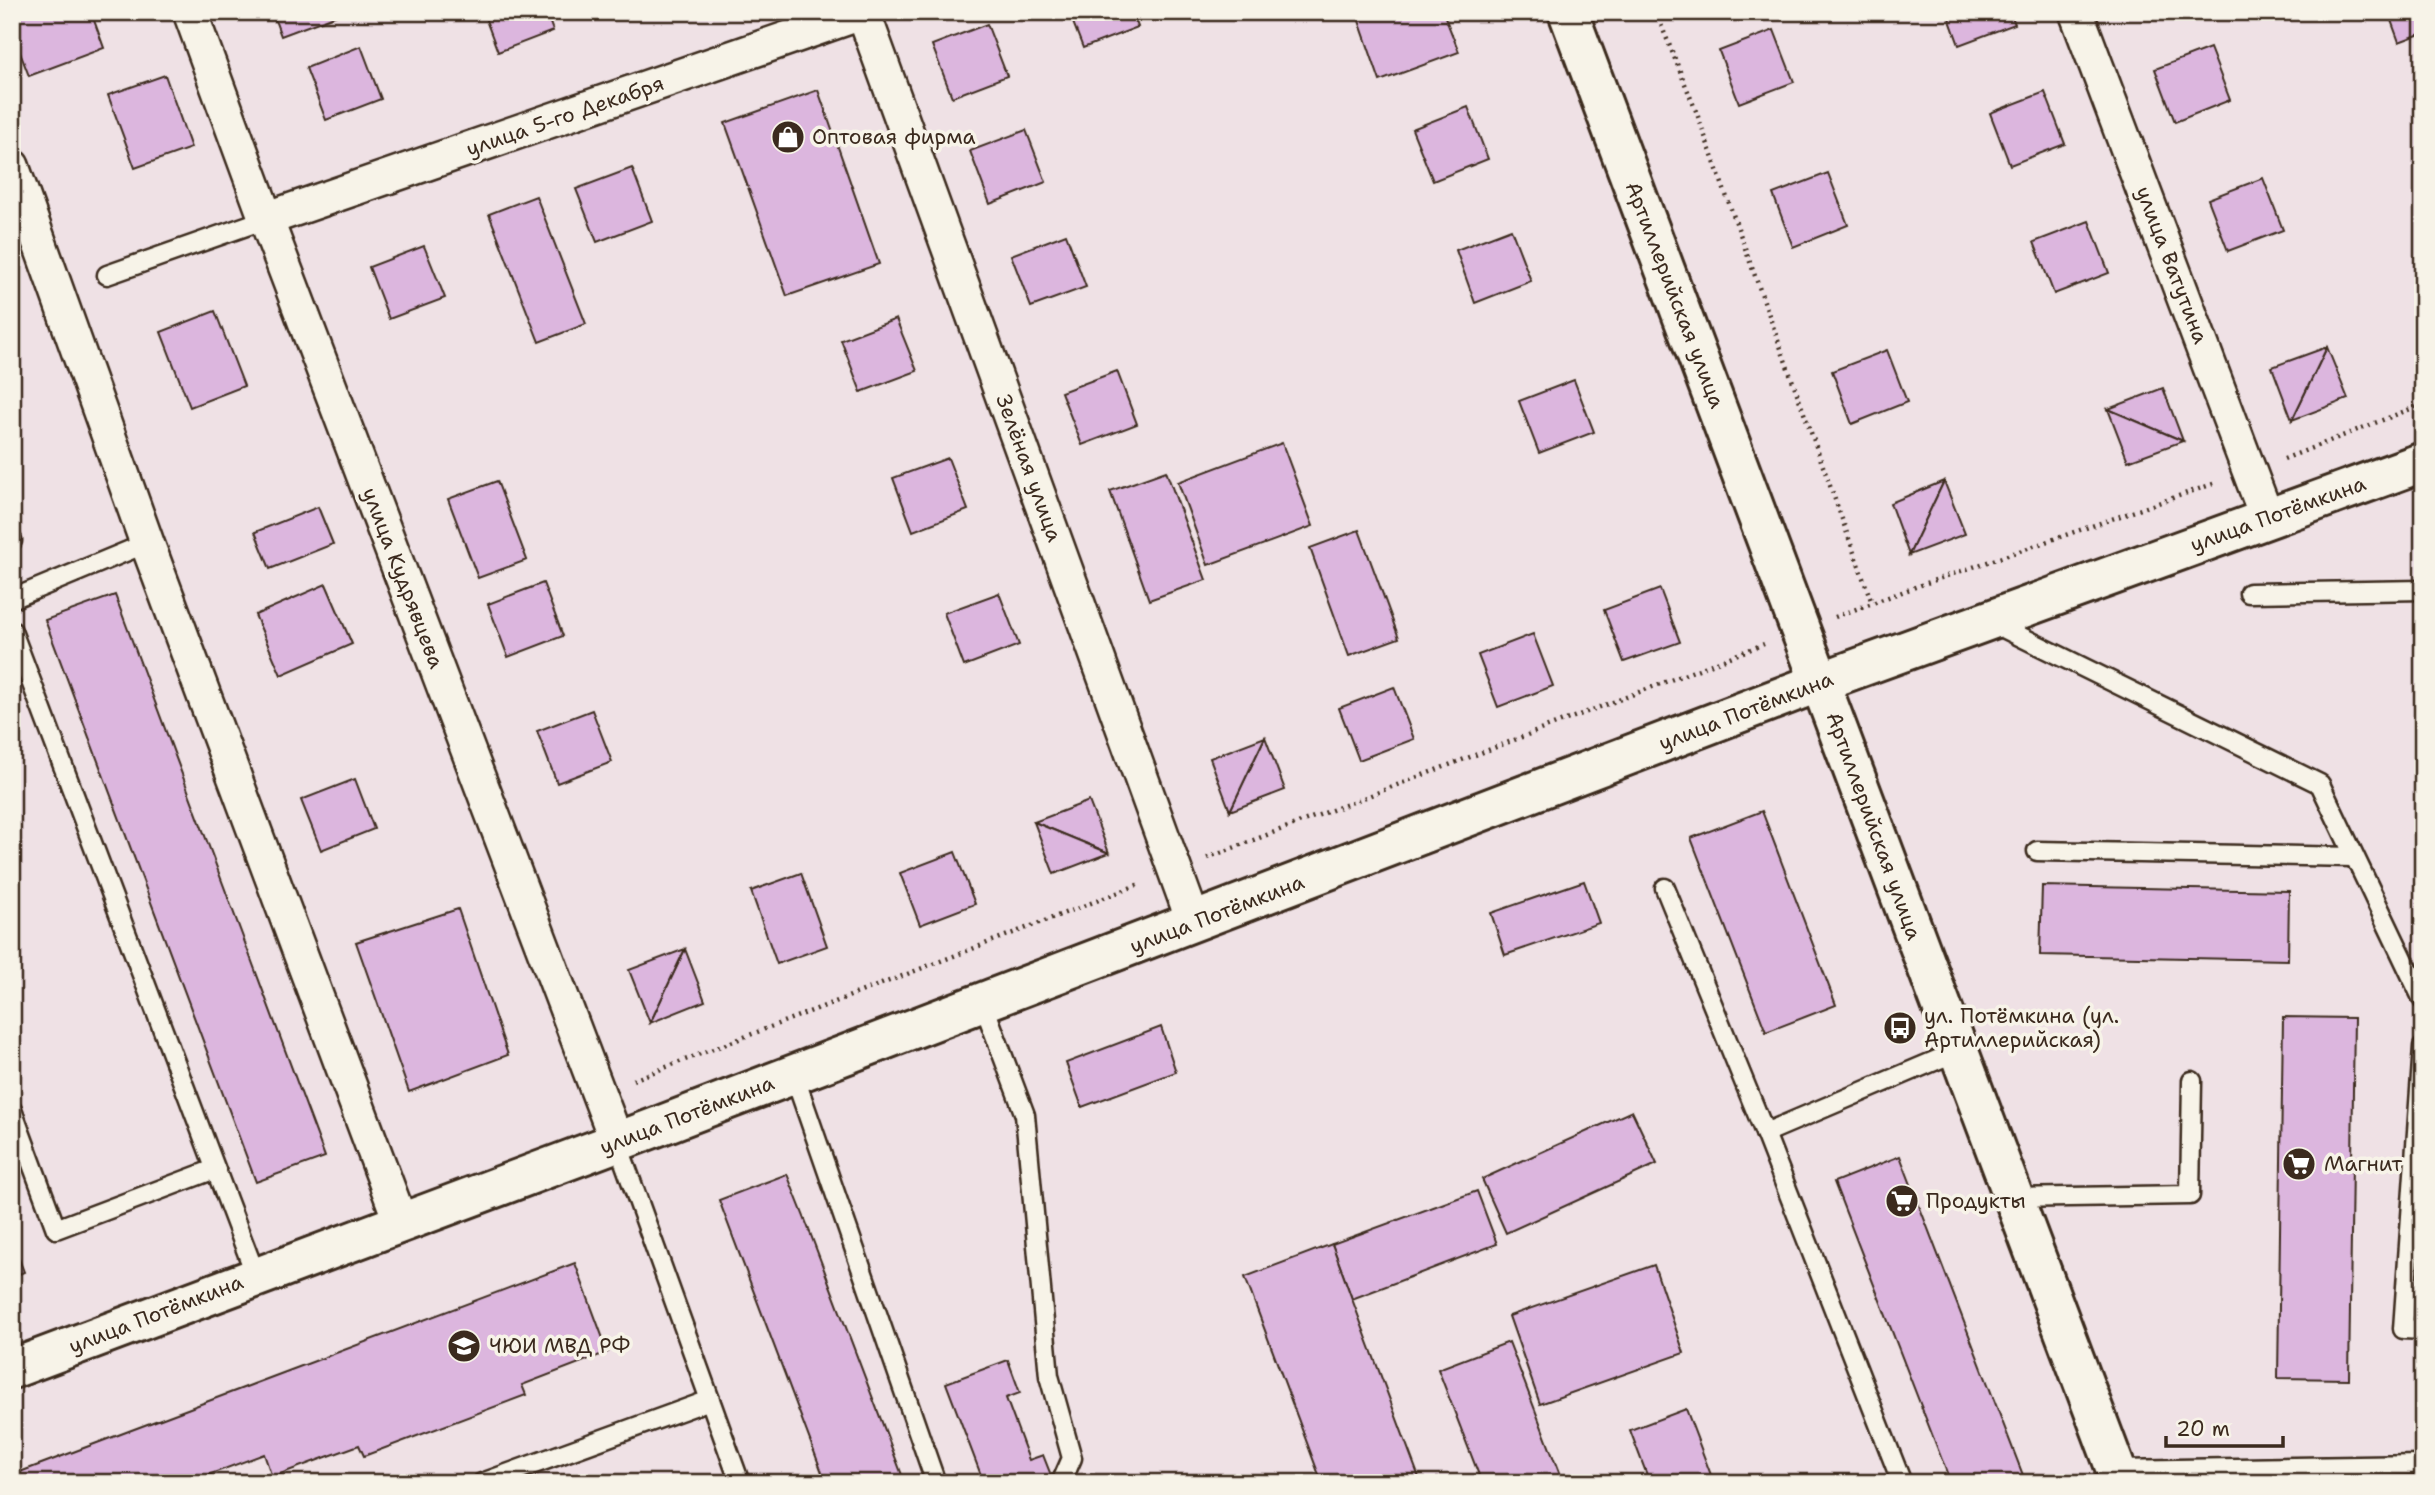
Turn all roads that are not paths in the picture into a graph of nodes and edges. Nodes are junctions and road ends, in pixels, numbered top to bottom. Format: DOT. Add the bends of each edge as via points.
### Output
graph roads {
  1 [pos="190,12"];
  2 [pos="864,12"];
  3 [pos="1568,12"];
  4 [pos="2076,12"];
  5 [pos="12,166"];
  6 [pos="266,219"];
  7 [pos="107,275"];
  8 [pos="2423,462"];
  9 [pos="2267,518"];
  10 [pos="147,543"];
  11 [pos="2423,590"];
  12 [pos="2249,593"];
  13 [pos="12,599"];
  14 [pos="1988,621"];
  15 [pos="12,631"];
  16 [pos="1820,682"];
  17 [pos="2037,851"];
  18 [pos="2354,857"];
  19 [pos="1665,887"];
  20 [pos="1194,923"];
  21 [pos="2423,1000"];
  22 [pos="983,1003"];
  23 [pos="2423,1047"];
  24 [pos="1958,1051"];
  25 [pos="794,1075"];
  26 [pos="2192,1081"];
  27 [pos="12,1110"];
  28 [pos="1765,1133"];
  29 [pos="617,1142"];
  30 [pos="215,1169"];
  31 [pos="2013,1198"];
  32 [pos="401,1223"];
  33 [pos="256,1276"];
  34 [pos="2423,1330"];
  35 [pos="12,1368"];
  36 [pos="710,1400"];
  37 [pos="2423,1465"];
  38 [pos="2119,1476"];
  39 [pos="482,1483"];
  40 [pos="740,1483"];
  41 [pos="936,1483"];
  42 [pos="1061,1483"];
  43 [pos="1902,1483"];
  1 -- 6 [label="street, улица Кудрявцева"];
  2 -- 6 [label="street, улица 5-го Декабря"];
  2 -- 20 [label="street, Зелёная улица"];
  3 -- 16 [label="street, Артиллерийская улица"];
  4 -- 9 [label="street, улица Ватутина"];
  5 -- 10 [label="street"];
  6 -- 7 [label="lane"];
  6 -- 29 [label="street, улица Кудрявцева"];
  8 -- 9 [label="street, улица Потёмкина"];
  9 -- 14 [label="street, улица Потёмкина"];
  10 -- 13 [label="lane"];
  10 -- 32 [label="street"];
  11 -- 12 [label="lane"];
  14 -- 16 [label="street, улица Потёмкина"];
  14 -- 18 [label="lane" via="2320,784"];
  15 -- 30 [label="lane"];
  16 -- 20 [label="street, улица Потёмкина"];
  16 -- 24 [label="street, Артиллерийская улица"];
  17 -- 18 [label="lane"];
  18 -- 21 [label="lane"];
  19 -- 28 [label="lane"];
  20 -- 22 [label="street, улица Потёмкина"];
  22 -- 25 [label="street, улица Потёмкина"];
  22 -- 42 [label="lane" via="1025,1115 1049,1376 1072,1458"];
  23 -- 34 [label="lane" via="2403,1329"];
  24 -- 28 [label="lane"];
  24 -- 31 [label="street, Артиллерийская улица"];
  25 -- 29 [label="street, улица Потёмкина"];
  25 -- 41 [label="lane"];
  26 -- 31 [label="lane" via="2190,1195"];
  27 -- 30 [label="lane" via="56,1229"];
  28 -- 43 [label="lane"];
  29 -- 32 [label="street, улица Потёмкина"];
  29 -- 36 [label="lane"];
  30 -- 33 [label="lane"];
  31 -- 38 [label="street, Артиллерийская улица"];
  32 -- 33 [label="street, улица Потёмкина"];
  33 -- 35 [label="street, улица Потёмкина"];
  36 -- 39 [label="lane"];
  36 -- 40 [label="lane"];
  37 -- 38 [label="lane"];
}
